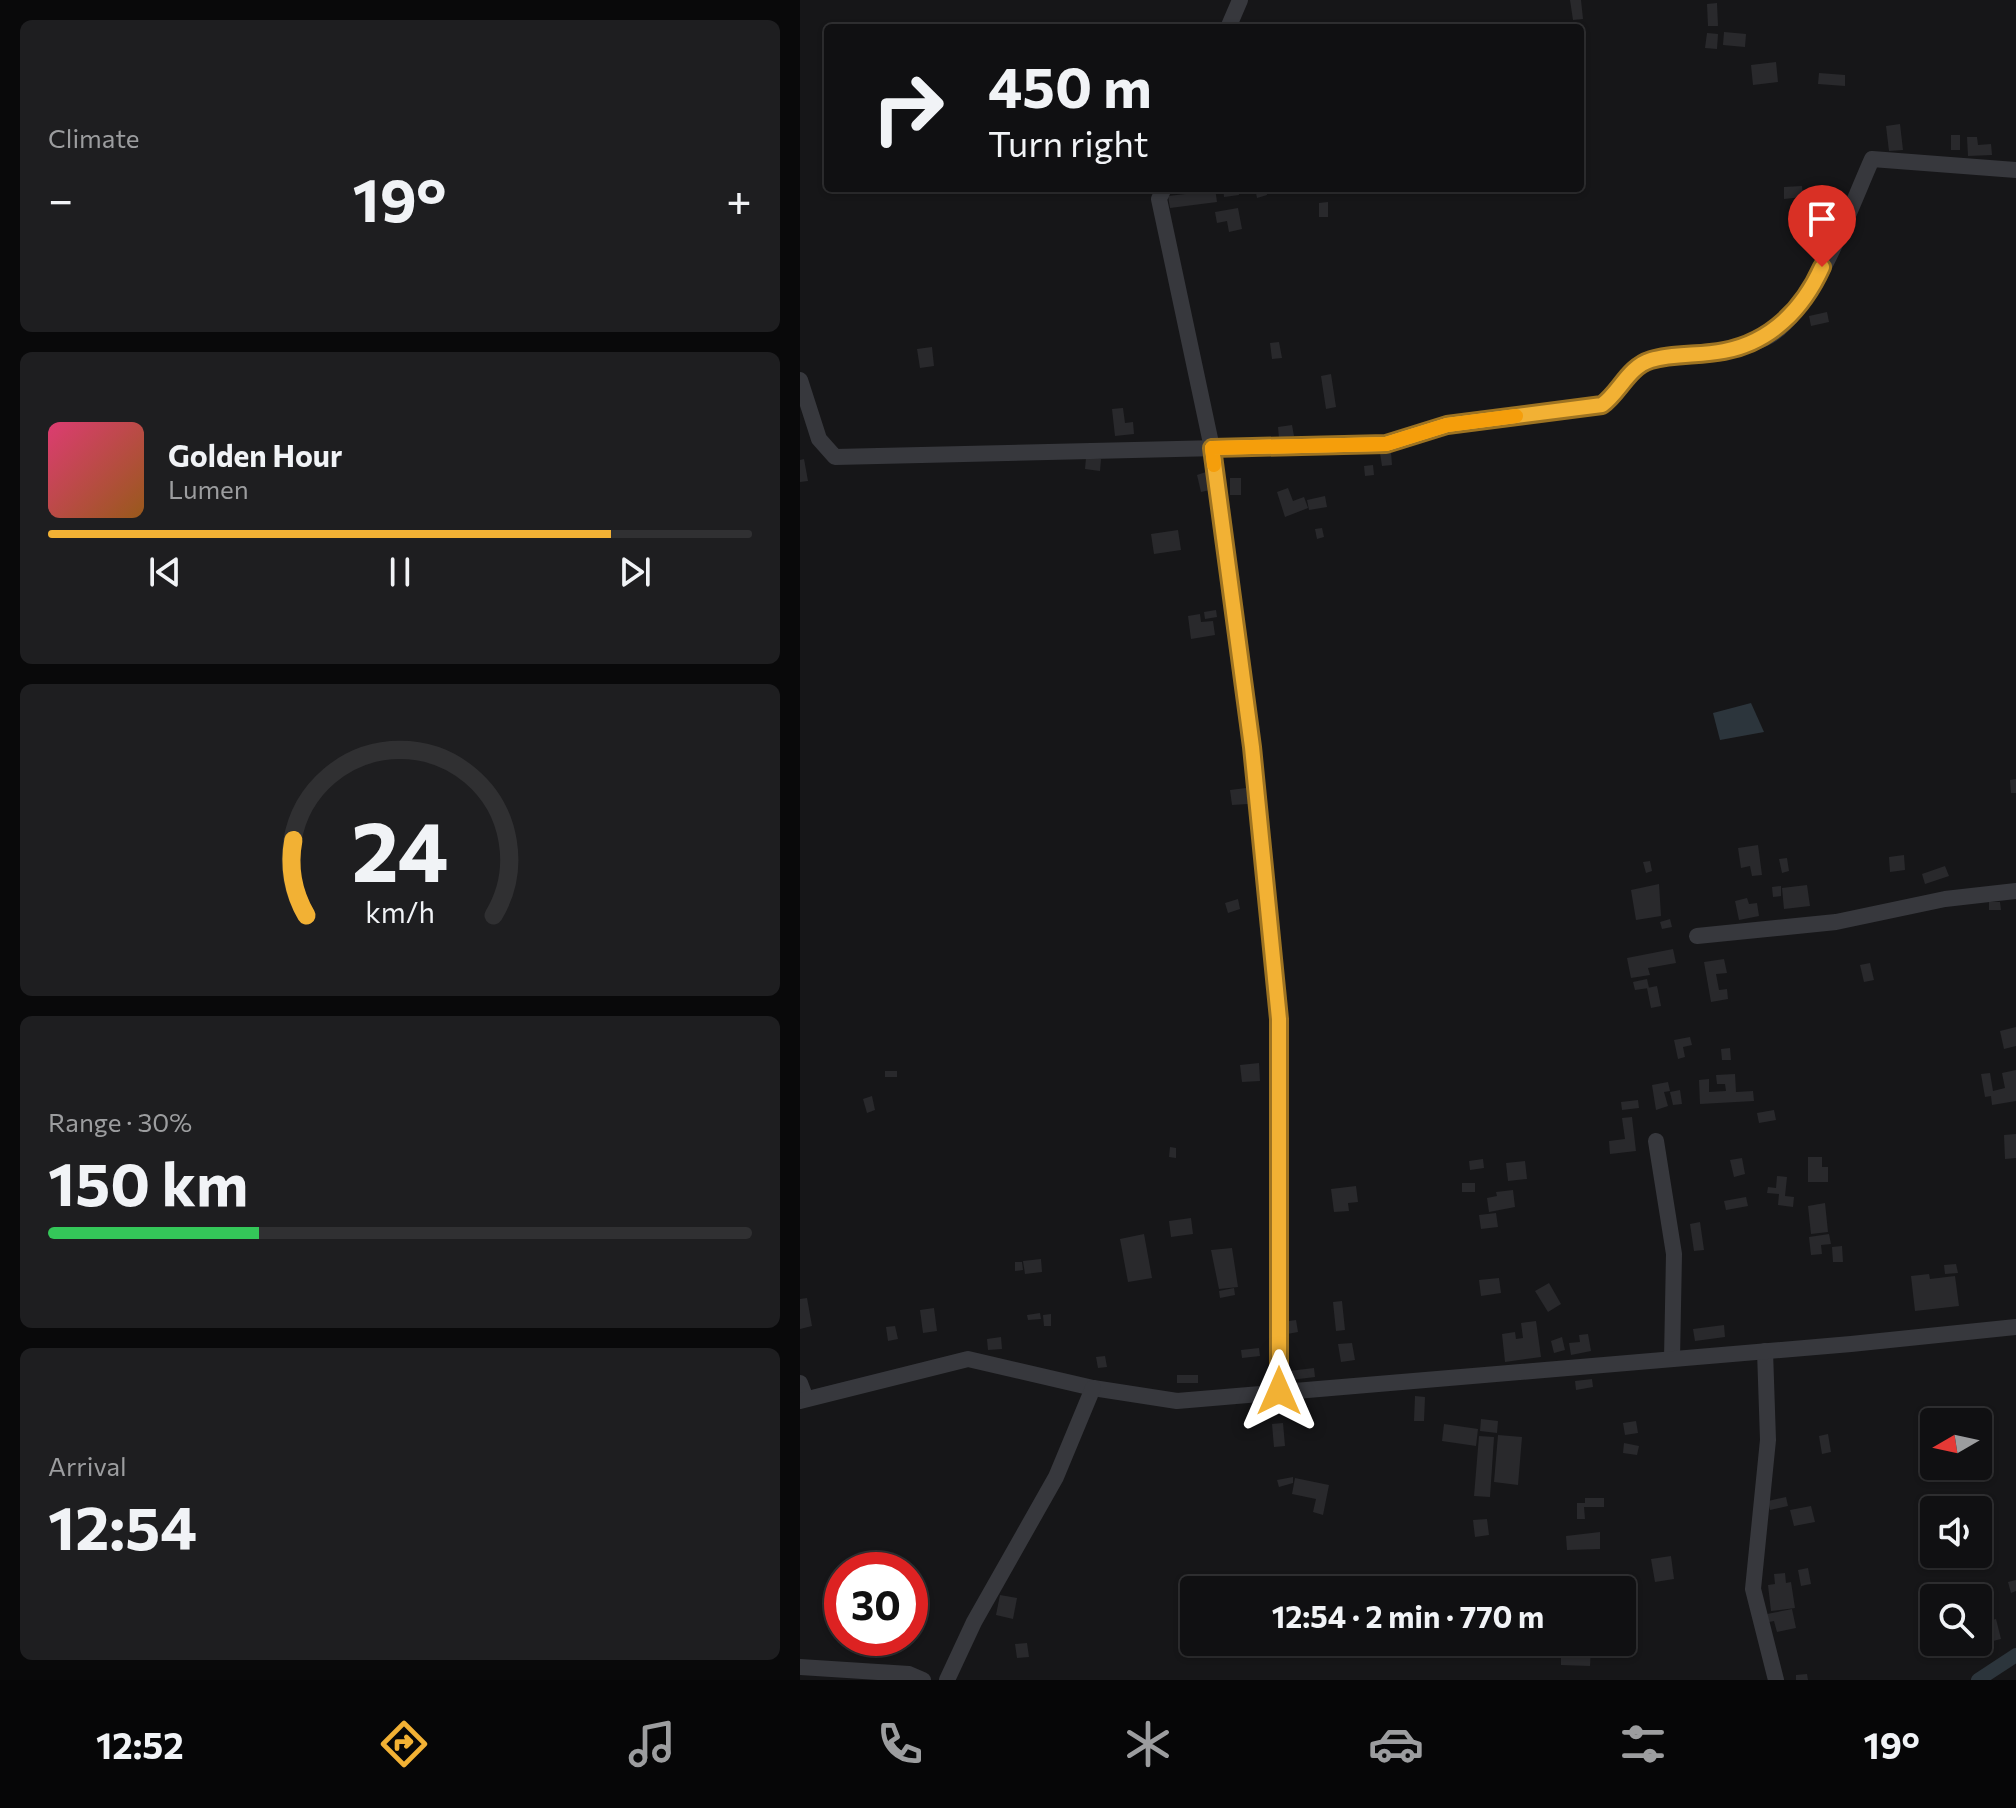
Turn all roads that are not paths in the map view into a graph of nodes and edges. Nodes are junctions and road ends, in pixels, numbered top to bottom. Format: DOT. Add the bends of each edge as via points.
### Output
graph roads {
  1 [pos="1240,0"];
  2 [pos="1230,24"];
  3 [pos="2016,170"];
  4 [pos="1162,192"];
  5 [pos="800,380"];
  6 [pos="1212,448"];
  7 [pos="2016,891"];
  8 [pos="1697,936"];
  9 [pos="1656,1141"];
  10 [pos="2016,1327"];
  11 [pos="1765,1351"];
  12 [pos="1672,1359"];
  13 [pos="1093,1388"];
  14 [pos="1279,1391"];
  15 [pos="802,1394"];
  16 [pos="800,1667"];
  17 [pos="923,1680"];
  18 [pos="947,1680"];
  19 [pos="1776,1680"];
  1 -- 2 [label="street"];
  3 -- 6 [label="street" via="1872,159 1810,294 1770,336 1726,351 1650,360 1602,405 1447,425 1386,444"];
  4 -- 6 [label="street" via="1159,199"];
  5 -- 6 [label="street" via="819,439 835,457"];
  6 -- 14 [label="street" via="1252,747 1279,1019"];
  7 -- 8 [label="street" via="1945,899 1836,922"];
  9 -- 12 [label="street" via="1674,1254"];
  10 -- 11 [label="street"];
  11 -- 12 [label="street"];
  11 -- 19 [label="street" via="1768,1440 1753,1589"];
  12 -- 14 [label="street"];
  13 -- 14 [label="street" via="1177,1401"];
  13 -- 15 [label="street" via="968,1359"];
  13 -- 18 [label="street" via="1056,1477"];
  16 -- 17 [label="street" via="909,1674"];
}
